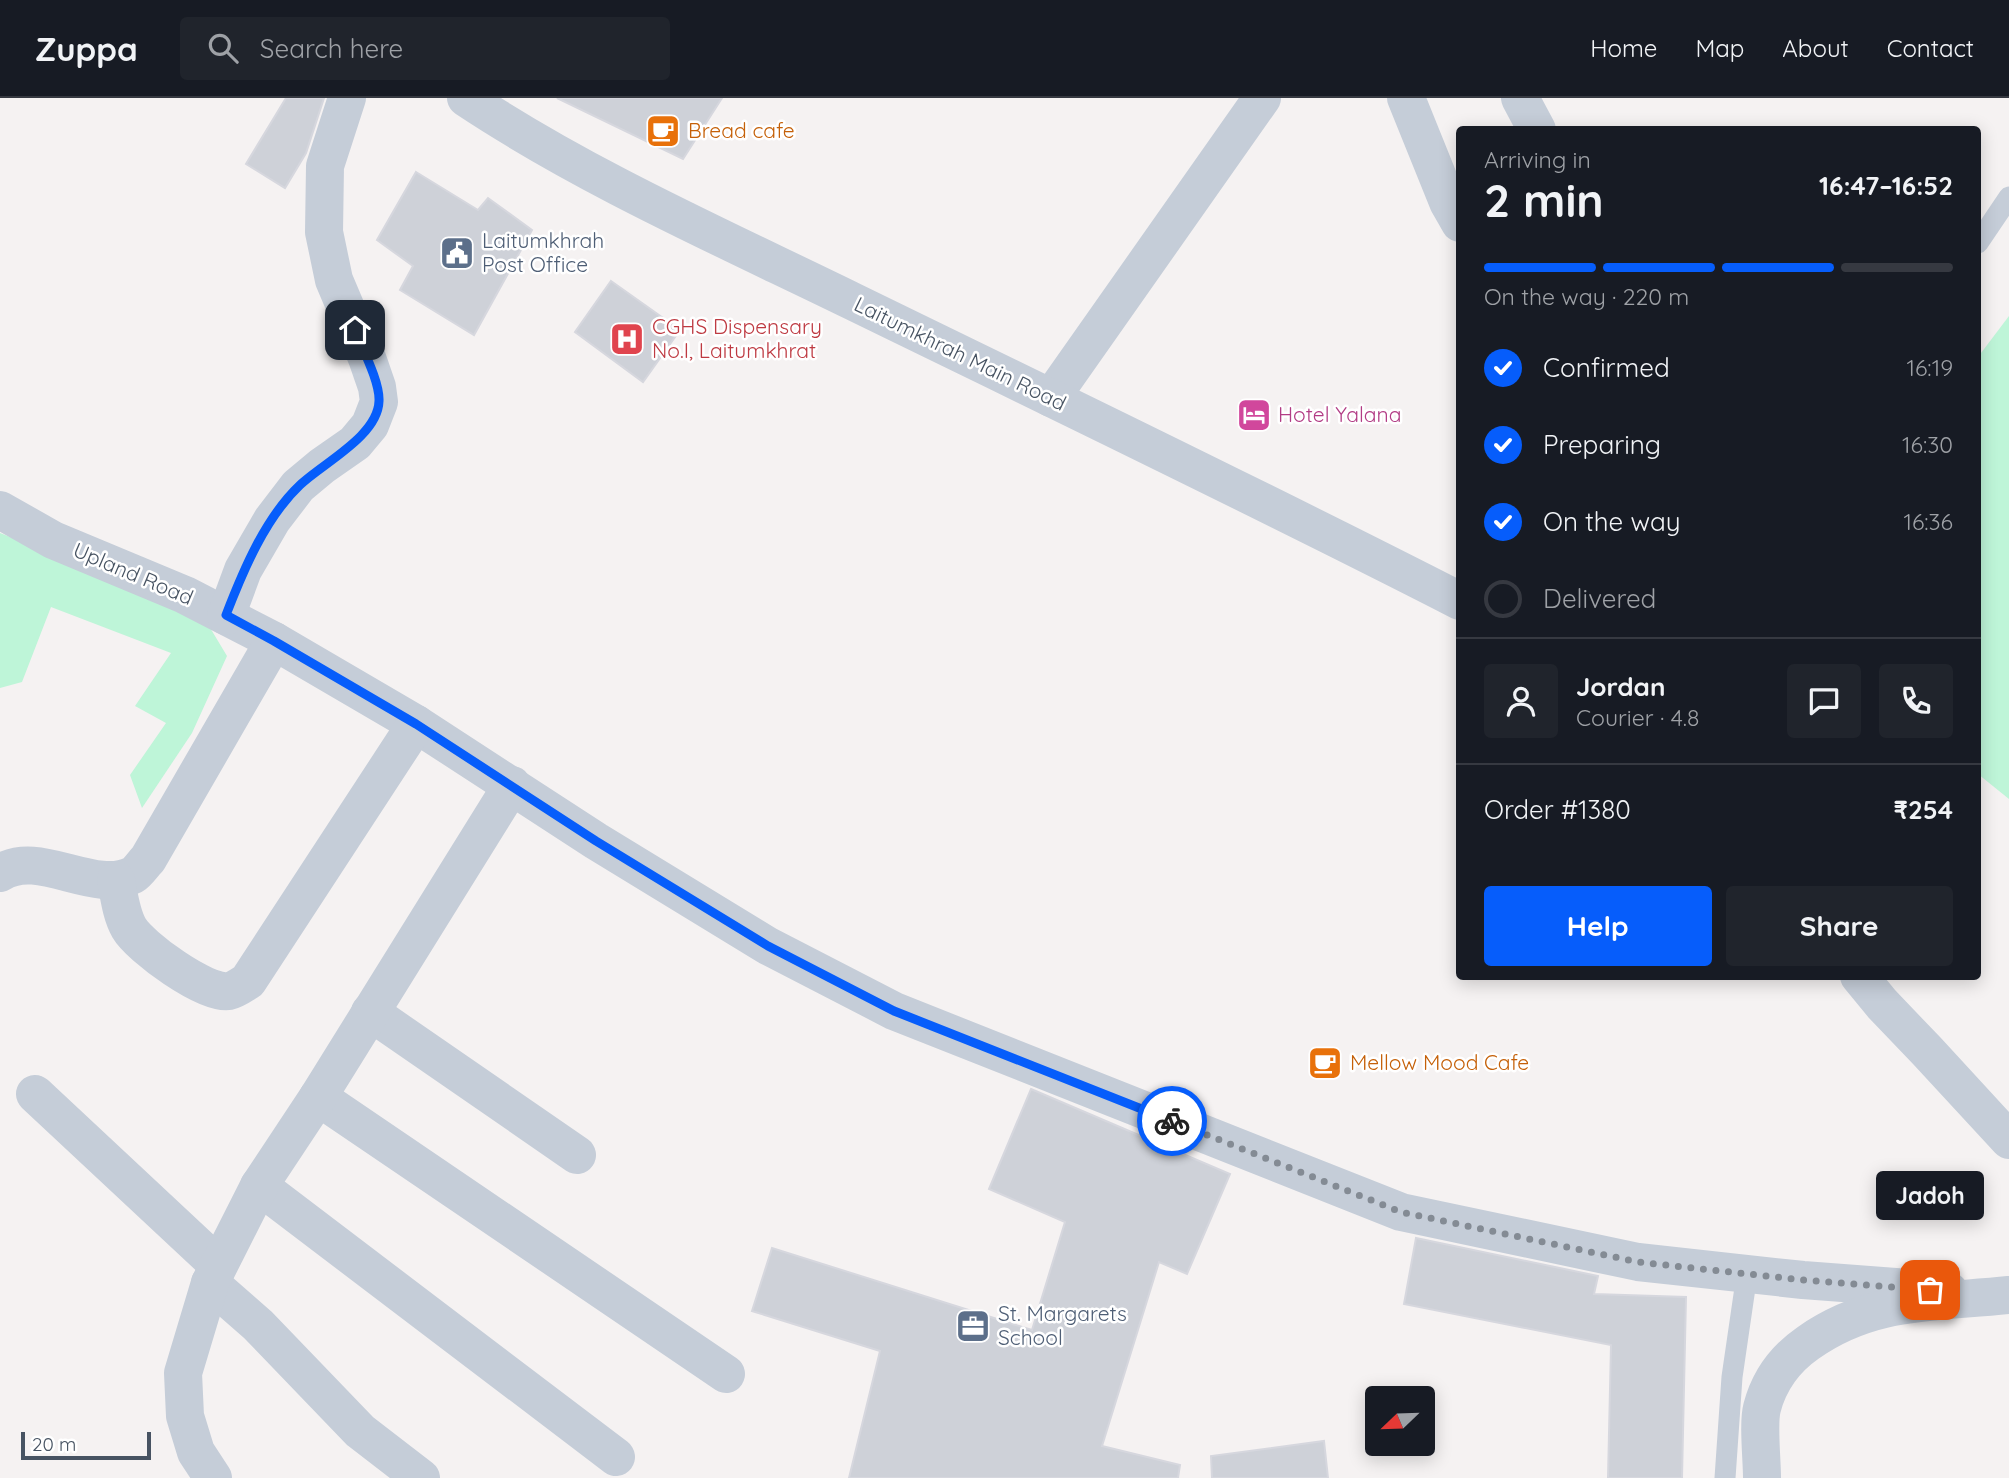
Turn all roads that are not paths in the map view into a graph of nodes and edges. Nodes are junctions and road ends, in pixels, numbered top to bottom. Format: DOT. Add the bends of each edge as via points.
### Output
graph roads {
  1 [pos="347,98"];
  2 [pos="466,98"];
  3 [pos="1262,98"];
  4 [pos="1406,98"];
  5 [pos="1520,98"];
  6 [pos="1535,126"];
  7 [pos="2009,197"];
  8 [pos="1456,216"];
  9 [pos="1981,239"];
  10 [pos="1051,398"];
  11 [pos="0,510"];
  12 [pos="1456,599"];
  13 [pos="226,615"];
  14 [pos="274,641"];
  15 [pos="416,724"];
  16 [pos="512,785"];
  17 [pos="1,871"];
  18 [pos="116,880"];
  19 [pos="1862,980"];
  20 [pos="370,1012"];
  21 [pos="36,1094"];
  22 [pos="318,1097"];
  23 [pos="2009,1140"];
  24 [pos="577,1155"];
  25 [pos="258,1186"];
  26 [pos="214,1274"];
  27 [pos="1747,1274"];
  28 [pos="2008,1295"];
  29 [pos="726,1374"];
  30 [pos="616,1457"];
  31 [pos="213,1478"];
  32 [pos="421,1478"];
  33 [pos="1725,1478"];
  34 [pos="1762,1478"];
  1 -- 13 [label="street" via="325,166 324,232 334,280 367,358 379,402 370,425 355,443 298,486 272,520 243,570"];
  2 -- 10 [label="street, Laitumkhrah Main Road" via="631,193"];
  3 -- 10 [label="street"];
  4 -- 8 [label="street"];
  5 -- 6 [label="street"];
  7 -- 9 [label="lane"];
  10 -- 12 [label="street, Laitumkhrah Main Road"];
  11 -- 13 [label="street, Upland Road" via="53,540"];
  13 -- 14 [label="street, Upland Road"];
  14 -- 15 [label="street, Upland Road"];
  14 -- 18 [label="street" via="148,859 135,874"];
  15 -- 16 [label="street, Upland Road"];
  15 -- 18 [label="street" via="248,981 229,991 194,981 140,941 128,926"];
  16 -- 20 [label="street"];
  16 -- 27 [label="street, Upland Road" via="768,946 894,1011 1401,1212 1638,1262"];
  17 -- 18 [label="street" via="27,865"];
  19 -- 23 [label="street"];
  20 -- 22 [label="street"];
  20 -- 24 [label="street"];
  21 -- 26 [label="street"];
  22 -- 25 [label="street"];
  22 -- 29 [label="street"];
  25 -- 26 [label="street"];
  25 -- 30 [label="street"];
  26 -- 31 [label="street" via="183,1373 185,1416 196,1451"];
  26 -- 32 [label="street" via="360,1431"];
  27 -- 28 [label="street, Upland Road"];
  27 -- 33 [label="lane" via="1732,1377"];
  28 -- 34 [label="street" via="1965,1297 1858,1315 1794,1353 1774,1376 1761,1410"];
}
